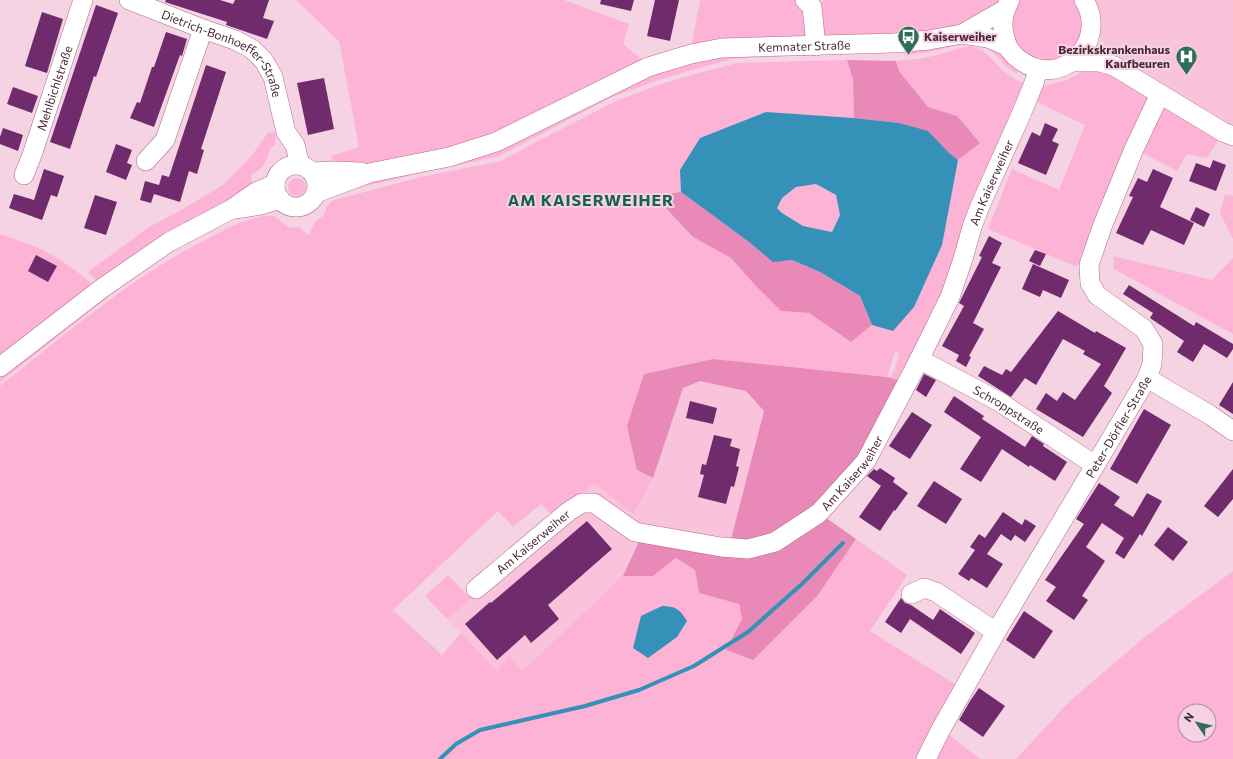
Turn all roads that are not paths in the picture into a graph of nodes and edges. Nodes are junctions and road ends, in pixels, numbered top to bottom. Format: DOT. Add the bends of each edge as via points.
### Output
graph roads {
  1 [pos="82,0"];
  2 [pos="129,0"];
  3 [pos="805,0"];
  4 [pos="1084,0"];
  5 [pos="1007,5"];
  6 [pos="203,29"];
  7 [pos="1091,32"];
  8 [pos="962,34"];
  9 [pos="816,46"];
  10 [pos="1007,46"];
  11 [pos="1072,62"];
  12 [pos="1114,66"];
  13 [pos="1038,69"];
  14 [pos="1160,94"];
  15 [pos="1233,136"];
  16 [pos="146,160"];
  17 [pos="369,173"];
  18 [pos="24,175"];
  19 [pos="290,178"];
  20 [pos="316,193"];
  21 [pos="919,359"];
  22 [pos="0,367"];
  23 [pos="1147,378"];
  24 [pos="1233,431"];
  25 [pos="1095,465"];
  26 [pos="476,589"];
  27 [pos="911,594"];
  28 [pos="996,632"];
  29 [pos="926,759"];
  1 -- 18 [label="street, Mehlbichlstraße"];
  2 -- 6 [label="street, Dietrich-Bonhoeffer-Straße"];
  3 -- 9 [label="street" via="812,7"];
  4 -- 7 [label="street" via="1089,11"];
  5 -- 8 [label="street, Kemnater Straße"];
  5 -- 10 [label="street" via="1002,29"];
  6 -- 16 [label="street" via="165,140"];
  6 -- 19 [label="street, Dietrich-Bonhoeffer-Straße" via="235,40 252,49 264,61 273,77 286,132 295,145"];
  7 -- 11 [label="street" via="1085,48"];
  7 -- 12 [label="street"];
  8 -- 9 [label="street, Kemnater Straße" via="894,43"];
  8 -- 10 [label="street, Kemnater Straße" via="988,38"];
  9 -- 17 [label="street, Kemnater Straße" via="722,48 691,54 648,68 496,142 449,157"];
  10 -- 13 [label="street" via="1025,65"];
  11 -- 12 [label="street" via="1100,62"];
  11 -- 13 [label="street" via="1062,68"];
  12 -- 14 [label="street"];
  13 -- 21 [label="street, Am Kaiserweiher" via="1020,120 980,206 950,297"];
  14 -- 15 [label="street"];
  14 -- 23 [label="street, Peter-Dörfler-Straße" via="1134,149 1088,265 1090,283 1097,295 1144,329 1153,344 1152,364"];
  17 -- 19 [label="street" via="334,171"];
  17 -- 20 [label="street"];
  19 -- 20 [label="street, Dietrich-Bonhoeffer-Straße" via="317,184"];
  19 -- 20 [label="street" via="289,206 310,202"];
  19 -- 22 [label="street" via="256,192 230,210 169,242 101,289"];
  21 -- 25 [label="street, Schroppstraße" via="998,402"];
  21 -- 26 [label="street, Am Kaiserweiher" via="866,462 819,513 775,542 748,549 635,532 594,503 582,503"];
  23 -- 24 [label="street"];
  23 -- 25 [label="street, Peter-Dörfler-Straße"];
  25 -- 28 [label="street, Peter-Dörfler-Straße"];
  27 -- 28 [label="street" via="924,588 936,592"];
  28 -- 29 [label="street, Peter-Dörfler-Straße"];
}
